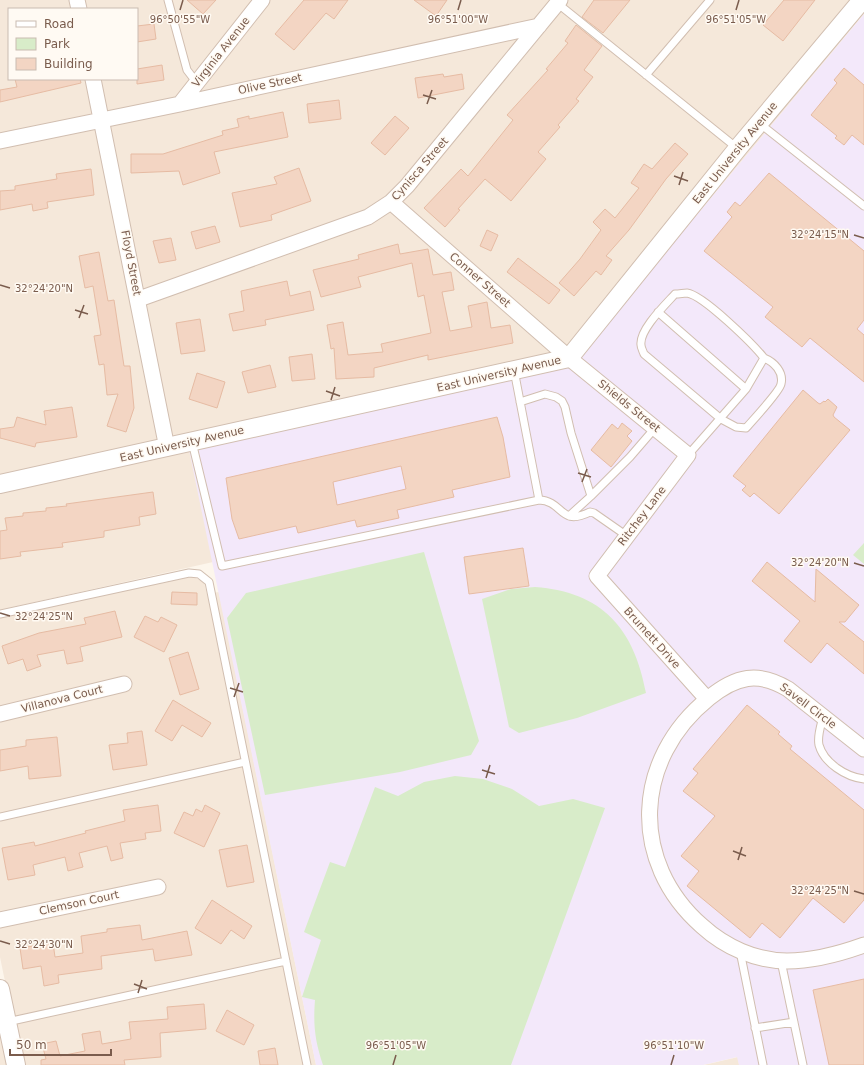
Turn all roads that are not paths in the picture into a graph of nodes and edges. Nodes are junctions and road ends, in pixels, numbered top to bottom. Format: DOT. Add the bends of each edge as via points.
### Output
graph roads {
  1 [pos="168,0"];
  2 [pos="262,0"];
  3 [pos="710,0"];
  4 [pos="862,0"];
  5 [pos="558,2"];
  6 [pos="539,26"];
  7 [pos="646,75"];
  8 [pos="93,80"];
  9 [pos="197,83"];
  10 [pos="180,104"];
  11 [pos="102,119"];
  12 [pos="759,122"];
  13 [pos="0,141"];
  14 [pos="738,148"];
  15 [pos="391,202"];
  16 [pos="864,206"];
  17 [pos="139,299"];
  18 [pos="658,312"];
  19 [pos="570,358"];
  20 [pos="764,358"];
  21 [pos="514,370"];
  22 [pos="746,389"];
  23 [pos="520,402"];
  24 [pos="721,419"];
  25 [pos="654,428"];
  26 [pos="192,442"];
  27 [pos="167,448"];
  28 [pos="688,455"];
  29 [pos="0,484"];
  30 [pos="591,496"];
  31 [pos="539,500"];
  32 [pos="569,516"];
  33 [pos="627,536"];
  34 [pos="596,576"];
  35 [pos="0,614"];
  36 [pos="124,684"];
  37 [pos="707,699"];
  38 [pos="0,714"];
  39 [pos="823,717"];
  40 [pos="864,749"];
  41 [pos="245,762"];
  42 [pos="864,779"];
  43 [pos="0,817"];
  44 [pos="158,886"];
  45 [pos="0,920"];
  46 [pos="864,945"];
  47 [pos="740,951"];
  48 [pos="781,960"];
  49 [pos="286,961"];
  50 [pos="0,989"];
  51 [pos="8,1022"];
  52 [pos="794,1022"];
  53 [pos="756,1028"];
  54 [pos="16,1065"];
  55 [pos="307,1065"];
  56 [pos="763,1065"];
  57 [pos="803,1065"];
  1 -- 9 [label="lane" via="187,70"];
  2 -- 9 [label="street, Virginia Avenue"];
  3 -- 7 [label="lane"];
  4 -- 12 [label="street, East University Avenue"];
  5 -- 6 [label="street, Cynisca Street"];
  5 -- 7 [label="lane"];
  6 -- 10 [label="street, Olive Street"];
  6 -- 15 [label="street, Cynisca Street"];
  7 -- 14 [label="lane"];
  8 -- 11 [label="street, Floyd Street"];
  9 -- 10 [label="street, Virginia Avenue"];
  10 -- 11 [label="street, Olive Street"];
  11 -- 13 [label="street, Olive Street"];
  11 -- 17 [label="street, Floyd Street"];
  12 -- 14 [label="street, East University Avenue"];
  12 -- 16 [label="lane"];
  14 -- 19 [label="street, East University Avenue"];
  15 -- 17 [label="street, Cynisca Street" via="368,217"];
  15 -- 19 [label="street, Conner Street"];
  17 -- 27 [label="street, Floyd Street"];
  18 -- 20 [label="lane" via="675,294 688,293 701,300 753,344"];
  18 -- 22 [label="lane"];
  18 -- 24 [label="lane" via="642,334 640,345 644,354"];
  19 -- 21 [label="street, East University Avenue"];
  19 -- 25 [label="street, Shields Street"];
  20 -- 22 [label="lane"];
  20 -- 24 [label="lane" via="772,361 778,369 782,376 781,385 746,428 736,427"];
  21 -- 23 [label="lane"];
  21 -- 26 [label="street, East University Avenue"];
  22 -- 24 [label="lane"];
  23 -- 30 [label="lane" via="545,394 562,401"];
  23 -- 31 [label="lane"];
  24 -- 28 [label="lane"];
  25 -- 28 [label="street, Shields Street"];
  25 -- 30 [label="lane" via="630,457"];
  26 -- 27 [label="street, East University Avenue"];
  26 -- 31 [label="lane" via="222,566"];
  27 -- 29 [label="street, East University Avenue"];
  28 -- 33 [label="street, Ritchey Lane"];
  30 -- 32 [label="lane"];
  31 -- 32 [label="lane" via="552,502"];
  32 -- 33 [label="lane" via="594,513"];
  33 -- 34 [label="street, Ritchey Lane"];
  34 -- 37 [label="street, Brumett Drive"];
  35 -- 41 [label="lane" via="189,572 199,574 209,582"];
  36 -- 38 [label="street, Villanova Court"];
  37 -- 39 [label="street, Savell Circle" via="738,680 761,677 775,681 788,689"];
  37 -- 47 [label="street, Savell Circle" via="679,728 667,745 656,772 650,799 649,827 663,876 676,899 712,935"];
  39 -- 40 [label="street, Savell Circle"];
  39 -- 42 [label="lane" via="818,744 823,754 841,771"];
  41 -- 43 [label="lane"];
  41 -- 49 [label="lane"];
  44 -- 45 [label="street, Clemson Court"];
  46 -- 48 [label="street, Savell Circle" via="814,960"];
  47 -- 48 [label="street, Savell Circle" via="760,958"];
  47 -- 53 [label="lane"];
  48 -- 52 [label="lane"];
  49 -- 51 [label="lane"];
  49 -- 55 [label="lane"];
  50 -- 51 [label="street"];
  51 -- 54 [label="street"];
  52 -- 53 [label="lane"];
  52 -- 57 [label="lane"];
  53 -- 56 [label="lane"];
}
